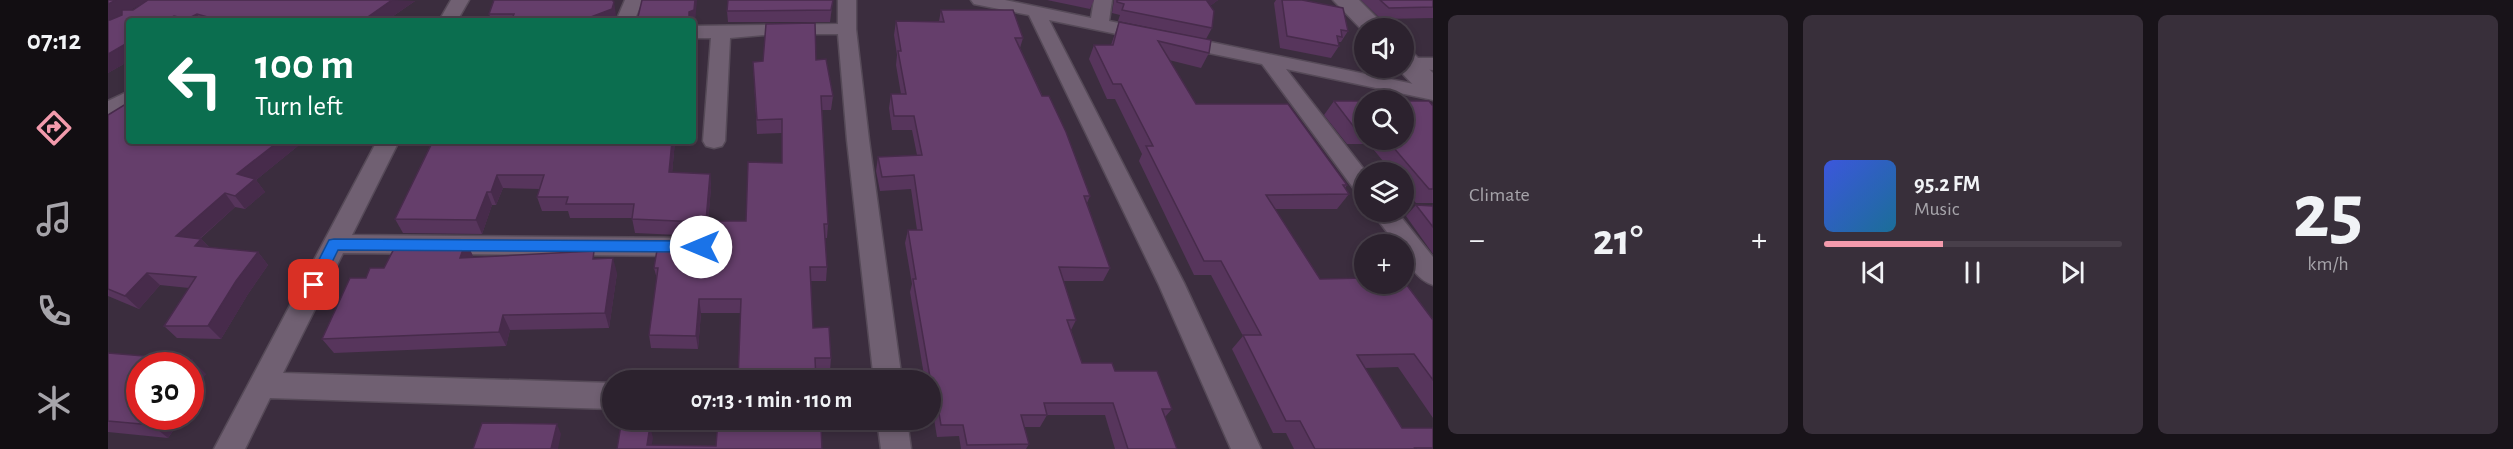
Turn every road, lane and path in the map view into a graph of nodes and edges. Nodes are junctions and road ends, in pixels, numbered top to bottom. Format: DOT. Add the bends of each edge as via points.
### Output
graph roads {
  1 [pos="460,0"];
  2 [pos="634,0"];
  3 [pos="847,0"];
  4 [pos="980,0"];
  5 [pos="1103,0"];
  6 [pos="1345,0"];
  7 [pos="1036,12"];
  8 [pos="450,18"];
  9 [pos="626,18"];
  10 [pos="1364,18"];
  11 [pos="1099,25"];
  12 [pos="847,30"];
  13 [pos="696,32"];
  14 [pos="721,33"];
  15 [pos="1269,61"];
  16 [pos="1415,62"];
  17 [pos="1433,88"];
  18 [pos="1433,94"];
  19 [pos="126,100"];
  20 [pos="108,110"];
  21 [pos="714,141"];
  22 [pos="386,144"];
  23 [pos="1354,173"];
  24 [pos="1392,222"];
  25 [pos="334,244"];
  26 [pos="701,247"];
  27 [pos="1433,275"];
  28 [pos="887,370"];
  29 [pos="263,385"];
  30 [pos="602,396"];
  31 [pos="893,430"];
  32 [pos="229,449"];
  33 [pos="896,449"];
  34 [pos="1246,449"];
  1 -- 8 [label="street"];
  2 -- 9 [label="street"];
  3 -- 12 [label="street"];
  4 -- 7 [label="street"];
  5 -- 11 [label="street"];
  6 -- 10 [label="street"];
  7 -- 11 [label="street"];
  7 -- 34 [label="street" via="1171,283"];
  11 -- 15 [label="street"];
  12 -- 14 [label="street"];
  12 -- 28 [label="street"];
  13 -- 14 [label="street"];
  14 -- 21 [label="street"];
  15 -- 18 [label="street"];
  15 -- 23 [label="street"];
  16 -- 17 [label="street"];
  19 -- 20 [label="street"];
  22 -- 25 [label="street"];
  24 -- 27 [label="street"];
  25 -- 26 [label="street"];
  25 -- 29 [label="street"];
  29 -- 30 [label="street"];
  29 -- 32 [label="street"];
  31 -- 33 [label="street"];
}
